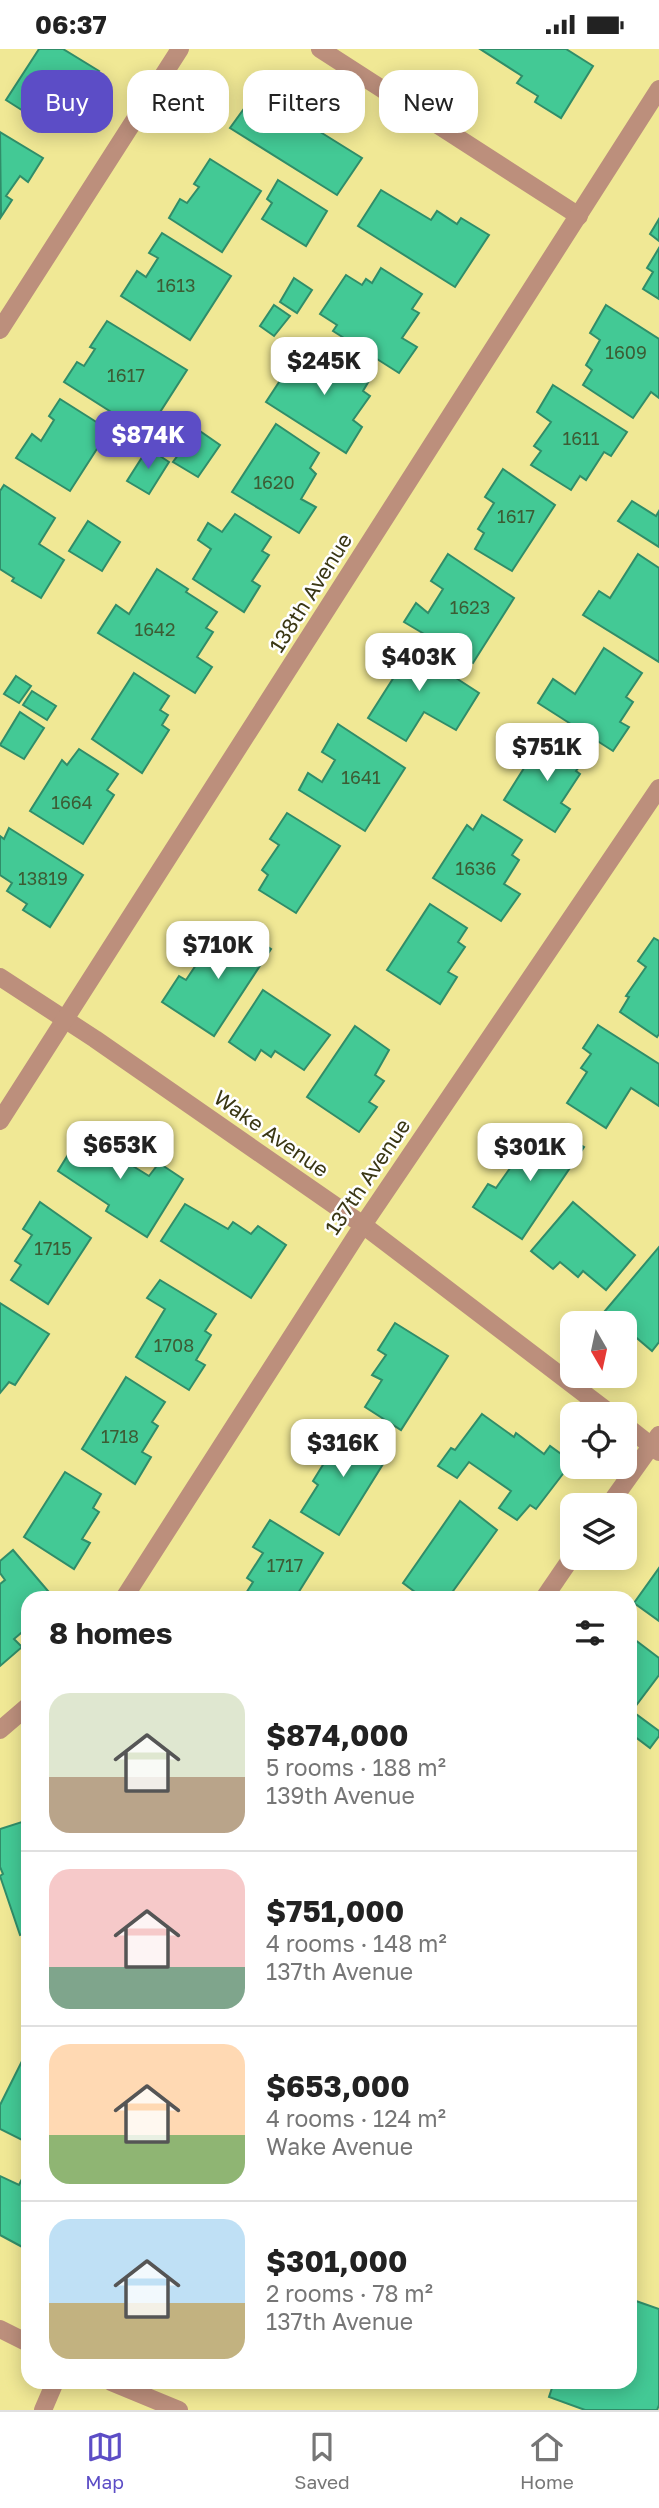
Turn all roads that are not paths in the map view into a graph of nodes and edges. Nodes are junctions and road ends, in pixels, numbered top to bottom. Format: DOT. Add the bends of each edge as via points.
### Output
graph roads {
  1 [pos="180,49"];
  2 [pos="320,49"];
  3 [pos="659,89"];
  4 [pos="579,215"];
  5 [pos="0,330"];
  6 [pos="659,788"];
  7 [pos="0,977"];
  8 [pos="66,1020"];
  9 [pos="0,1121"];
  10 [pos="363,1225"];
  11 [pos="595,1402"];
  12 [pos="637,1432"];
  13 [pos="657,1444"];
  14 [pos="619,1493"];
  15 [pos="563,1570"];
  16 [pos="128,1591"];
  17 [pos="549,1591"];
  18 [pos="21,1712"];
  19 [pos="0,1730"];
  20 [pos="0,2329"];
  21 [pos="21,2340"];
  22 [pos="52,2389"];
  23 [pos="128,2389"];
  24 [pos="43,2410"];
  25 [pos="179,2410"];
  1 -- 5 [label="street"];
  2 -- 4 [label="street"];
  3 -- 4 [label="street, 138th Avenue"];
  4 -- 8 [label="street, 138th Avenue"];
  6 -- 10 [label="street, 137th Avenue"];
  7 -- 8 [label="street, Wake Avenue"];
  8 -- 9 [label="street, 138th Avenue"];
  8 -- 10 [label="street, Wake Avenue"];
  10 -- 11 [label="street, Wake Avenue"];
  10 -- 16 [label="street, 137th Avenue"];
  12 -- 13 [label="street"];
  13 -- 14 [label="street"];
  15 -- 17 [label="street"];
  18 -- 19 [label="street"];
  20 -- 21 [label="street"];
  22 -- 24 [label="street"];
  23 -- 25 [label="street"];
}
